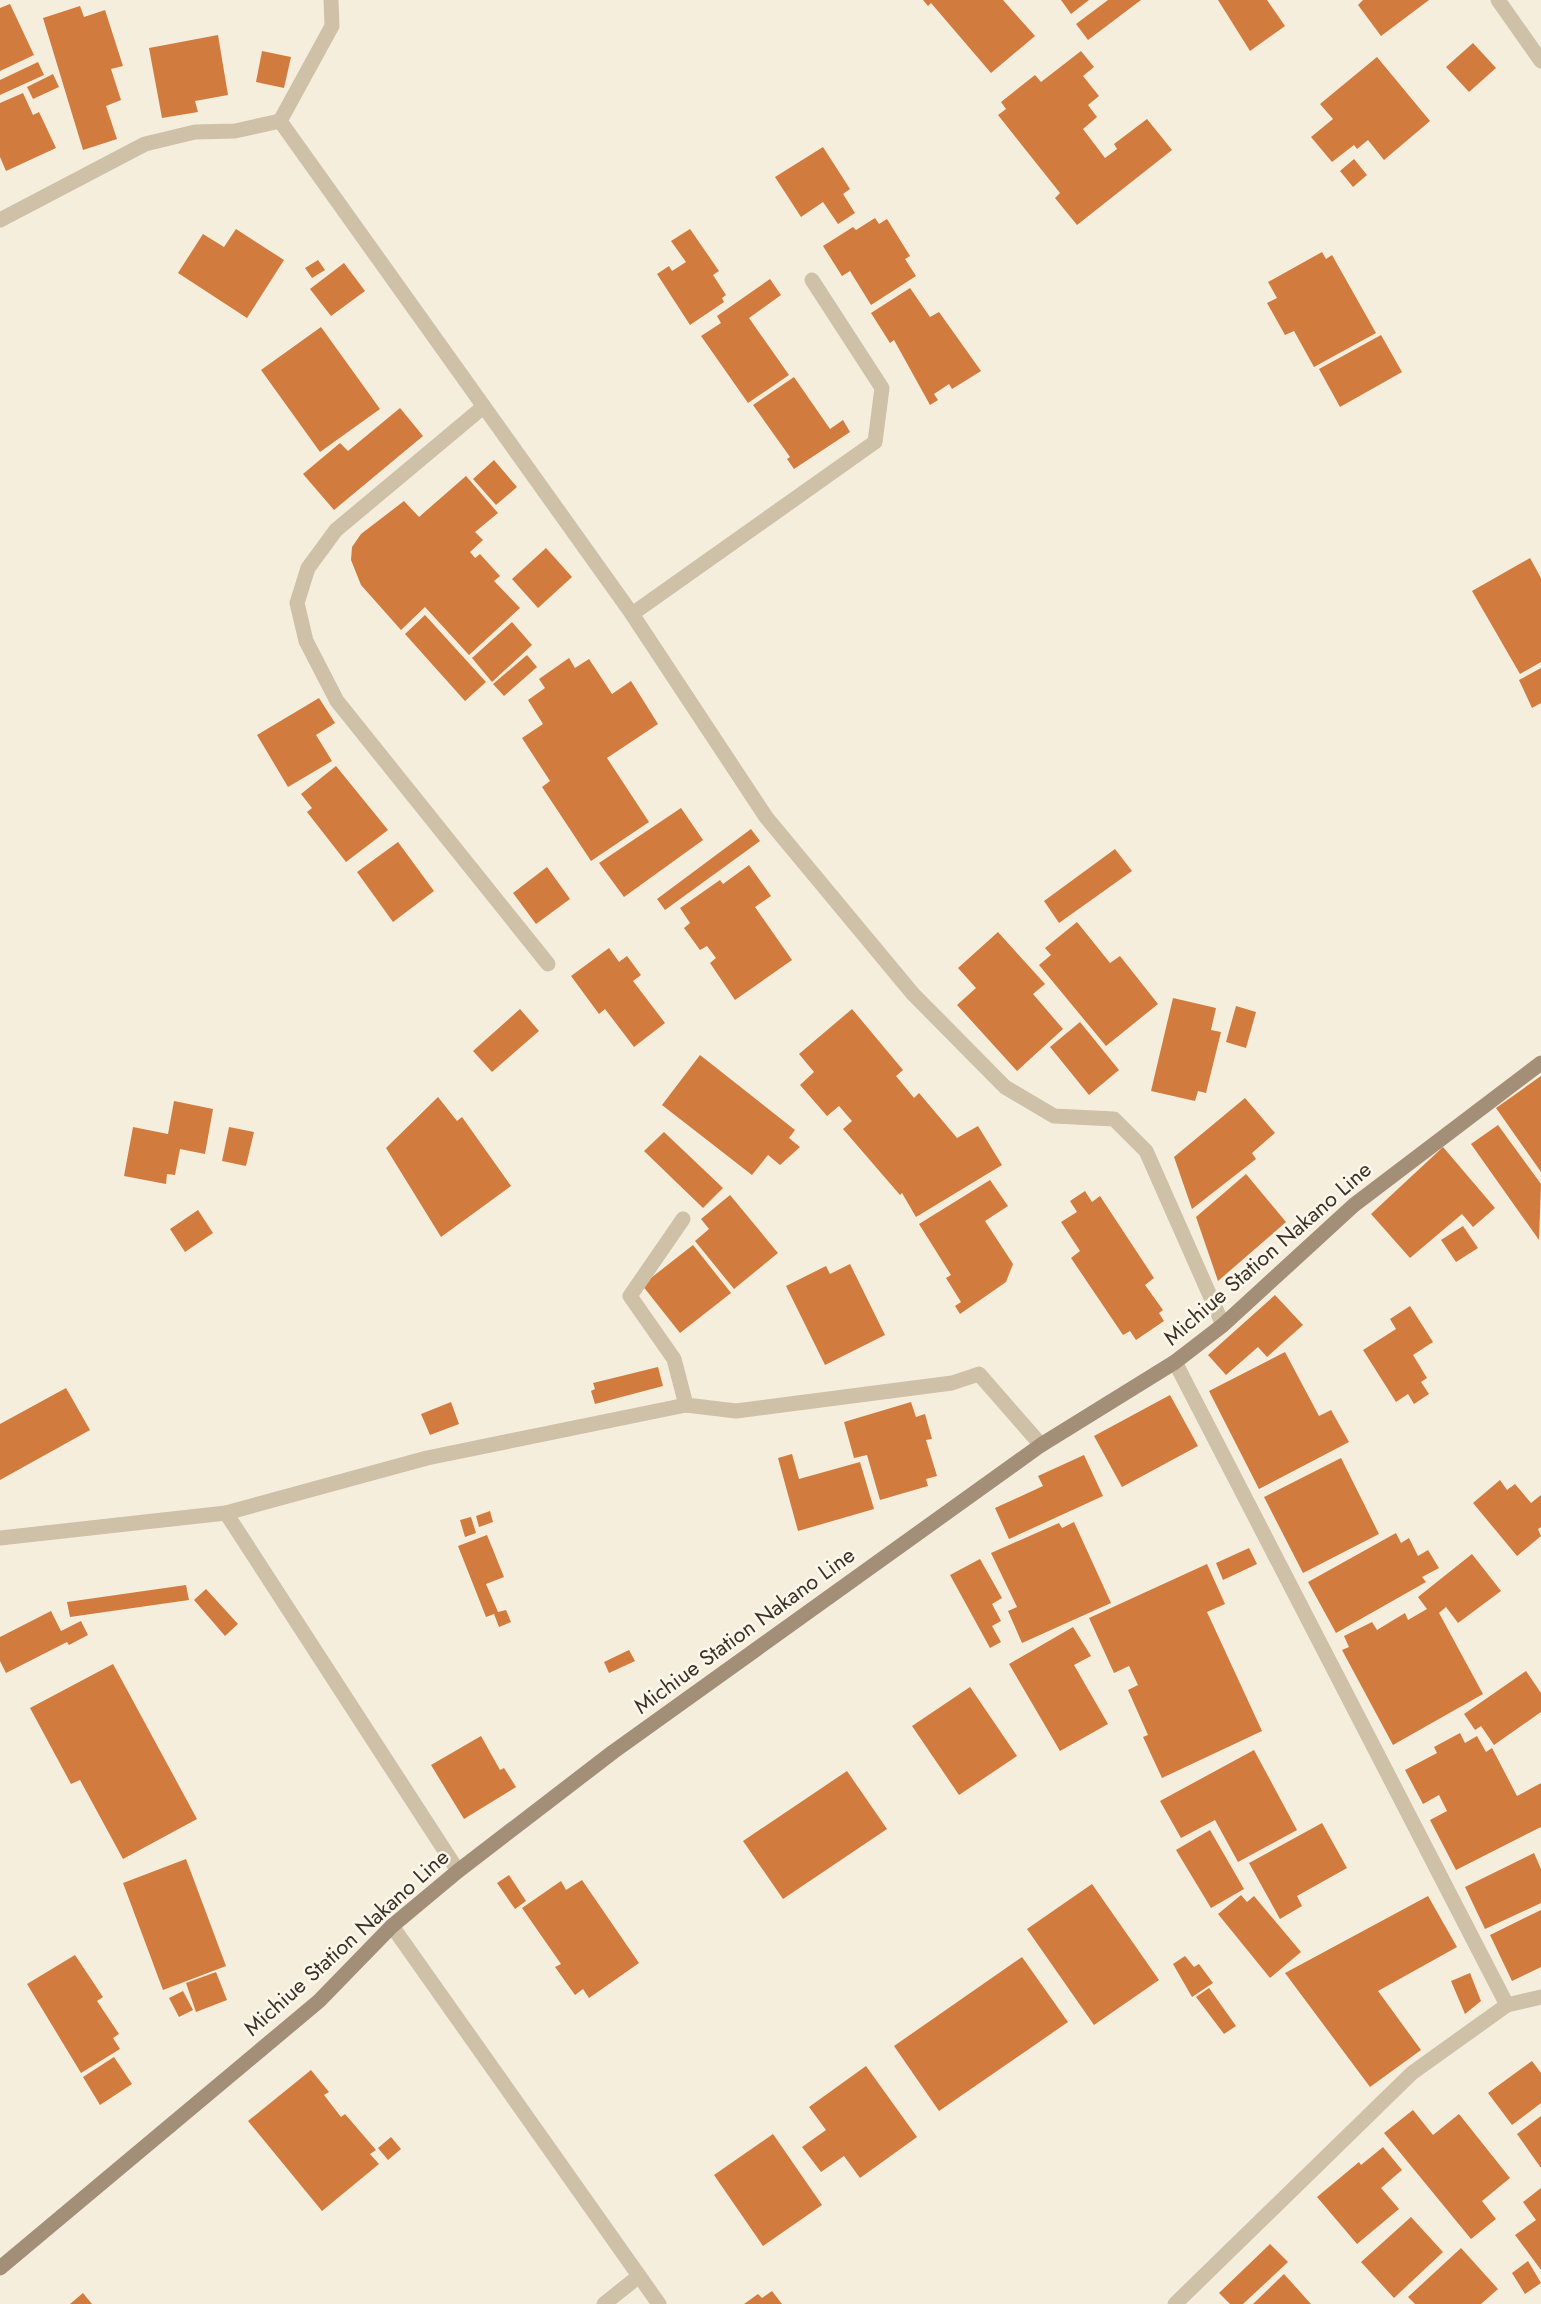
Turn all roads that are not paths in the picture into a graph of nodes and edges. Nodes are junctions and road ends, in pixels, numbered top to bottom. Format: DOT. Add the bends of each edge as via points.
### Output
graph roads {
  1 [pos="331,0"];
  2 [pos="1498,0"];
  3 [pos="1541,61"];
  4 [pos="280,121"];
  5 [pos="0,220"];
  6 [pos="812,280"];
  7 [pos="482,408"];
  8 [pos="632,614"];
  9 [pos="548,964"];
  10 [pos="1541,1063"];
  11 [pos="683,1219"];
  12 [pos="1223,1325"];
  13 [pos="1175,1362"];
  14 [pos="686,1405"];
  15 [pos="1041,1444"];
  16 [pos="226,1513"];
  17 [pos="0,1538"];
  18 [pos="458,1871"];
  19 [pos="392,1926"];
  20 [pos="1541,1996"];
  21 [pos="1507,2005"];
  22 [pos="0,2268"];
  23 [pos="639,2276"];
  24 [pos="604,2304"];
  25 [pos="659,2304"];
  26 [pos="1175,2304"];
  1 -- 4 [label="street" via="333,27"];
  2 -- 3 [label="street"];
  4 -- 5 [label="street" via="235,131 195,132 146,144"];
  4 -- 7 [label="street"];
  6 -- 8 [label="street" via="882,388 875,442"];
  7 -- 8 [label="street"];
  7 -- 9 [label="street" via="336,530 308,568 297,603 306,641 337,701"];
  8 -- 12 [label="street" via="766,817 913,994 1005,1087 1054,1116 1114,1119 1146,1151"];
  10 -- 12 [label="main road, Michiue Station Nakano Line" via="1354,1205"];
  11 -- 14 [label="street" via="630,1296 674,1359"];
  12 -- 13 [label="main road, Michiue Station Nakano Line"];
  13 -- 15 [label="main road, Michiue Station Nakano Line"];
  13 -- 21 [label="street"];
  14 -- 15 [label="street" via="736,1411 952,1383 979,1374"];
  14 -- 16 [label="street" via="427,1458"];
  15 -- 18 [label="main road, Michiue Station Nakano Line" via="613,1752"];
  16 -- 17 [label="street"];
  16 -- 18 [label="street"];
  18 -- 19 [label="main road, Michiue Station Nakano Line"];
  19 -- 22 [label="main road, Michiue Station Nakano Line" via="319,2001"];
  19 -- 23 [label="street"];
  20 -- 21 [label="street"];
  21 -- 26 [label="street" via="1412,2073"];
  23 -- 24 [label="street"];
  23 -- 25 [label="street"];
}
